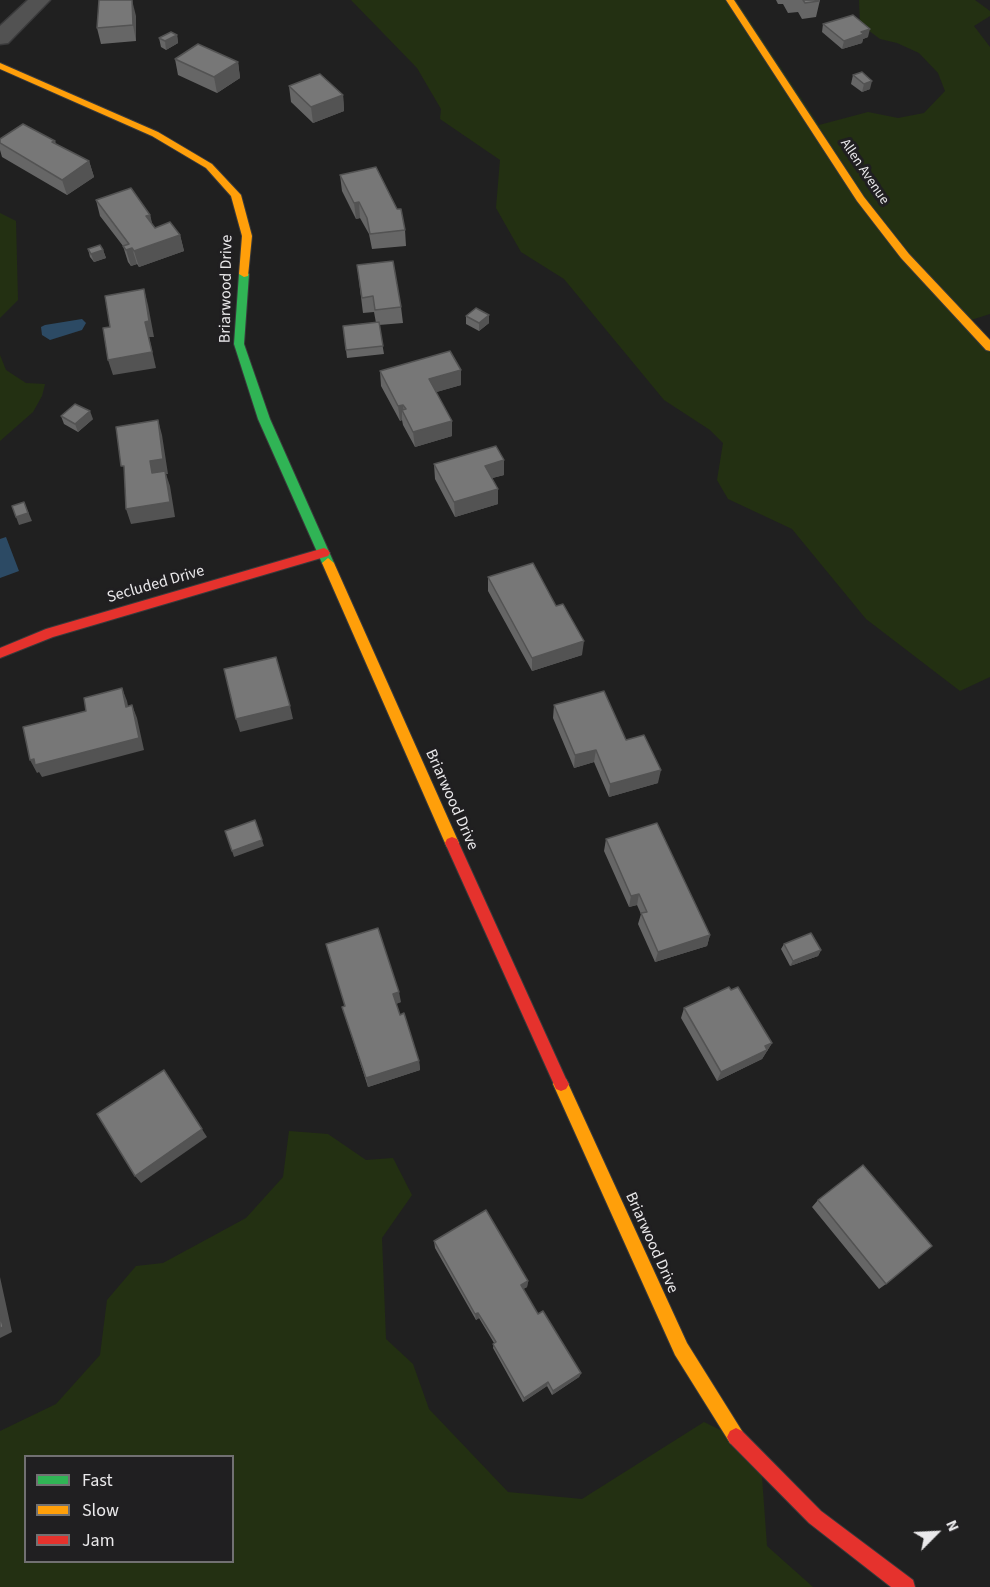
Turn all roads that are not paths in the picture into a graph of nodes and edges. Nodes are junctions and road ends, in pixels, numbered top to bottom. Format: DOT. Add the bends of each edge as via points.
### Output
graph roads {
  1 [pos="40,0"];
  2 [pos="730,0"];
  3 [pos="0,38"];
  4 [pos="0,66"];
  5 [pos="990,347"];
  6 [pos="324,553"];
  7 [pos="0,653"];
  8 [pos="906,1587"];
  1 -- 3 [label="street"];
  2 -- 5 [label="street, Allen Avenue" via="860,199 904,256"];
  4 -- 6 [label="street, Briarwood Drive" via="155,134 208,166 236,195 247,236 239,344 264,419"];
  6 -- 7 [label="street, Secluded Drive" via="50,633"];
  6 -- 8 [label="street, Briarwood Drive" via="681,1349 737,1438 815,1517"];
}
